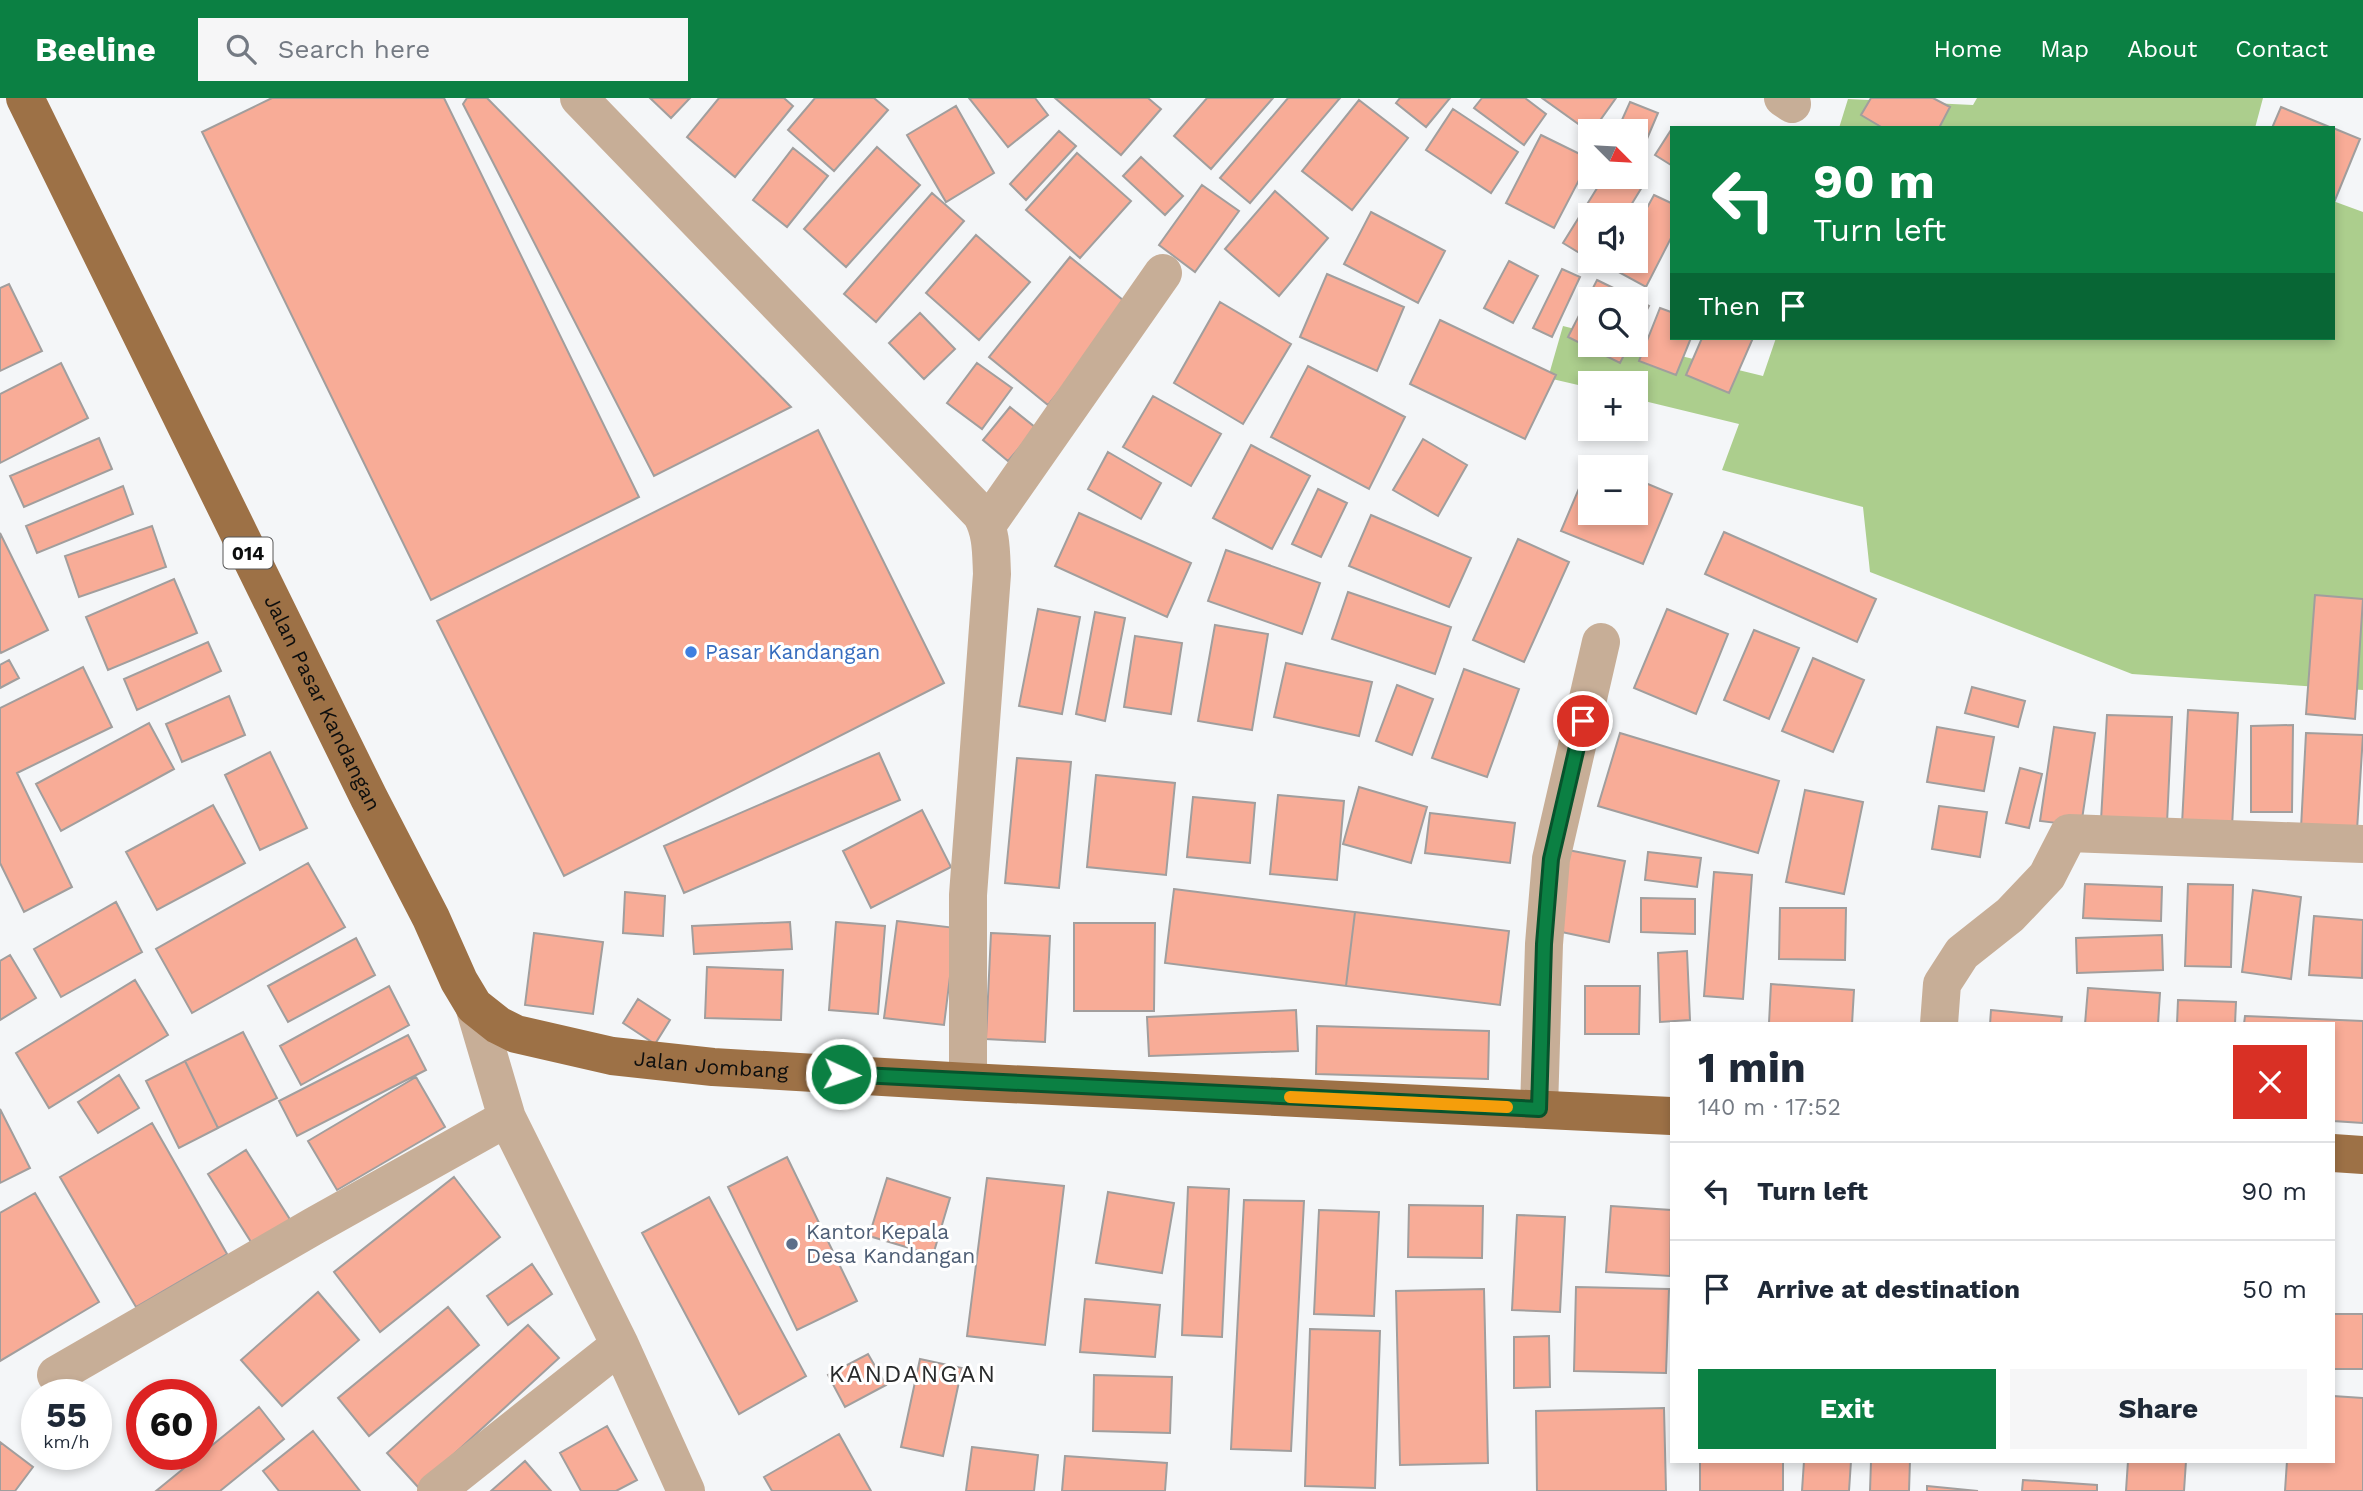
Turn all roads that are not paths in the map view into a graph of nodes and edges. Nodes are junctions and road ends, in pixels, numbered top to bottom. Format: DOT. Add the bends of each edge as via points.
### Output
graph roads {
  1 [pos="25,98"];
  2 [pos="579,98"];
  3 [pos="1163,273"];
  4 [pos="987,525"];
  5 [pos="1601,642"];
  6 [pos="2363,844"];
  7 [pos="474,1006"];
  8 [pos="1939,1022"];
  9 [pos="968,1082"];
  10 [pos="1539,1109"];
  11 [pos="1670,1116"];
  12 [pos="507,1118"];
  13 [pos="2335,1153"];
  14 [pos="2363,1155"];
  15 [pos="620,1345"];
  16 [pos="57,1375"];
  17 [pos="436,1491"];
  18 [pos="686,1491"];
  1 -- 7 [label="main road, Jalan Pasar Kandangan / 014"];
  2 -- 4 [label="street"];
  3 -- 4 [label="street"];
  4 -- 9 [label="street" via="992,574 968,895"];
  5 -- 10 [label="street" via="1551,859"];
  6 -- 8 [label="street" via="2069,833 2047,876 2010,915 1962,953 1942,984"];
  7 -- 9 [label="main road, Jalan Jombang / 014" via="516,1034 612,1056 713,1067"];
  7 -- 12 [label="street"];
  9 -- 10 [label="main road, Jalan Jombang / 014"];
  10 -- 11 [label="main road, Jalan Jombang / 014"];
  12 -- 15 [label="street"];
  12 -- 16 [label="street"];
  13 -- 14 [label="main road"];
  15 -- 17 [label="street"];
  15 -- 18 [label="street"];
}
